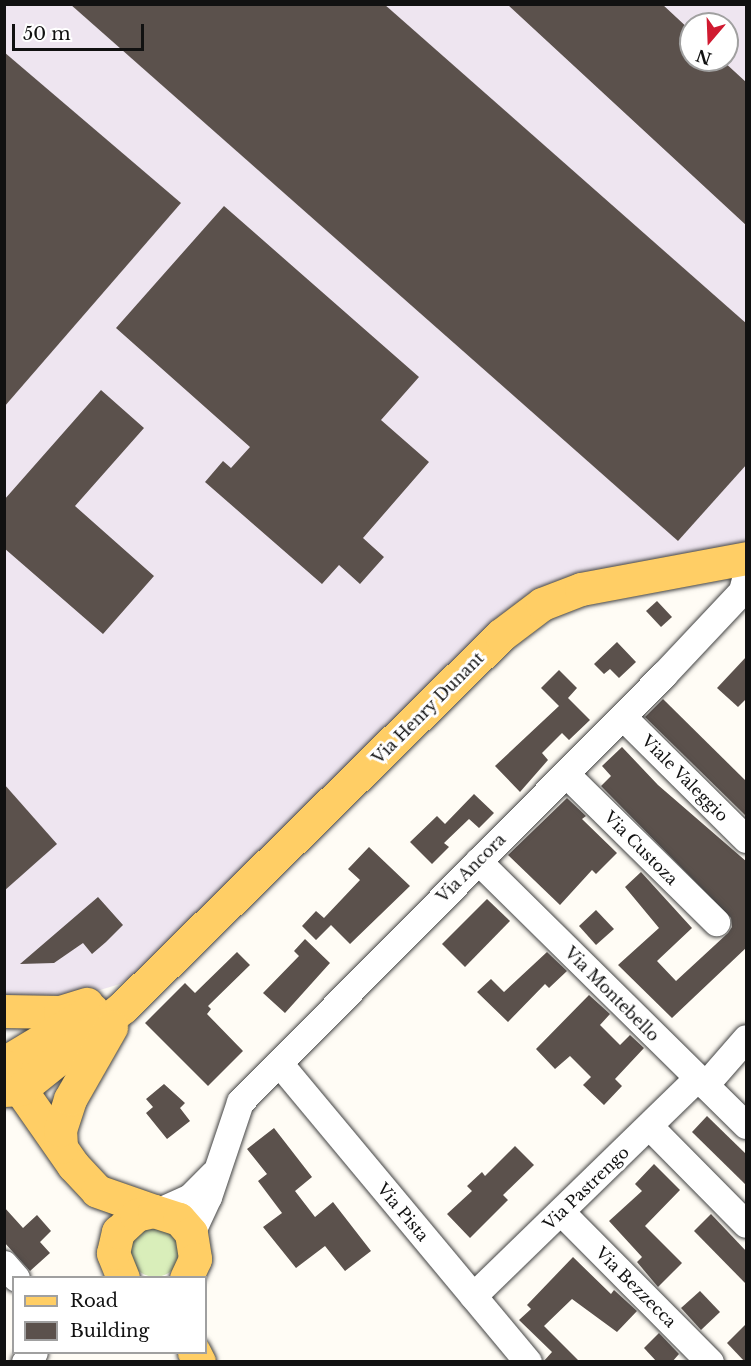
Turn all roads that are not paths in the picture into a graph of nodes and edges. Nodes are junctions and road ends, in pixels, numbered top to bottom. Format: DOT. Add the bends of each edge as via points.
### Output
graph roads {
  1 [pos="747,558"];
  2 [pos="747,575"];
  3 [pos="623,717"];
  4 [pos="566,774"];
  5 [pos="747,839"];
  6 [pos="477,861"];
  7 [pos="716,922"];
  8 [pos="120,1001"];
  9 [pos="4,1011"];
  10 [pos="747,1038"];
  11 [pos="279,1063"];
  12 [pos="8,1082"];
  13 [pos="701,1082"];
  14 [pos="747,1125"];
  15 [pos="650,1127"];
  16 [pos="61,1147"];
  17 [pos="214,1173"];
  18 [pos="156,1211"];
  19 [pos="562,1213"];
  20 [pos="747,1224"];
  21 [pos="191,1233"];
  22 [pos="115,1263"];
  23 [pos="4,1264"];
  24 [pos="14,1276"];
  25 [pos="187,1276"];
  26 [pos="473,1296"];
  27 [pos="528,1362"];
  28 [pos="710,1362"];
  1 -- 8 [label="main road, Via Henry Dunant" via="582,589 542,604 501,634 169,965"];
  2 -- 3 [label="street, Via Ancora" via="742,591 722,614"];
  3 -- 4 [label="street, Via Ancora"];
  3 -- 5 [label="street, Viale Valeggio"];
  4 -- 6 [label="street, Via Ancora"];
  4 -- 7 [label="street, Via Custoza"];
  6 -- 11 [label="street, Via Ancora"];
  6 -- 13 [label="street, Via Montebello"];
  8 -- 9 [label="main road" via="60,1012"];
  8 -- 12 [label="main road"];
  8 -- 16 [label="main road" via="70,1099 60,1130"];
  10 -- 13 [label="street, Via Pastrengo"];
  11 -- 17 [label="street, Via Ancora" via="240,1101"];
  11 -- 26 [label="street, Via Pista"];
  12 -- 16 [label="main road"];
  12 -- 22 [label="main road" via="73,1199 105,1221"];
  13 -- 14 [label="street, Via Montebello"];
  13 -- 15 [label="street, Via Pastrengo"];
  15 -- 19 [label="street, Via Pastrengo"];
  15 -- 20 [label="street"];
  16 -- 18 [label="main road" via="97,1191"];
  17 -- 18 [label="street, Via Ancora" via="190,1197"];
  17 -- 21 [label="street, Via Ancora"];
  18 -- 21 [label="main road" via="179,1219"];
  18 -- 22 [label="main road, Via Ancora" via="136,1215"];
  19 -- 26 [label="street, Via Pastrengo"];
  19 -- 28 [label="street, Via Bezzecca"];
  21 -- 25 [label="main road, Via Ancora" via="195,1259"];
  23 -- 24 [label="street"];
  26 -- 27 [label="street, Via Pista"];
}
